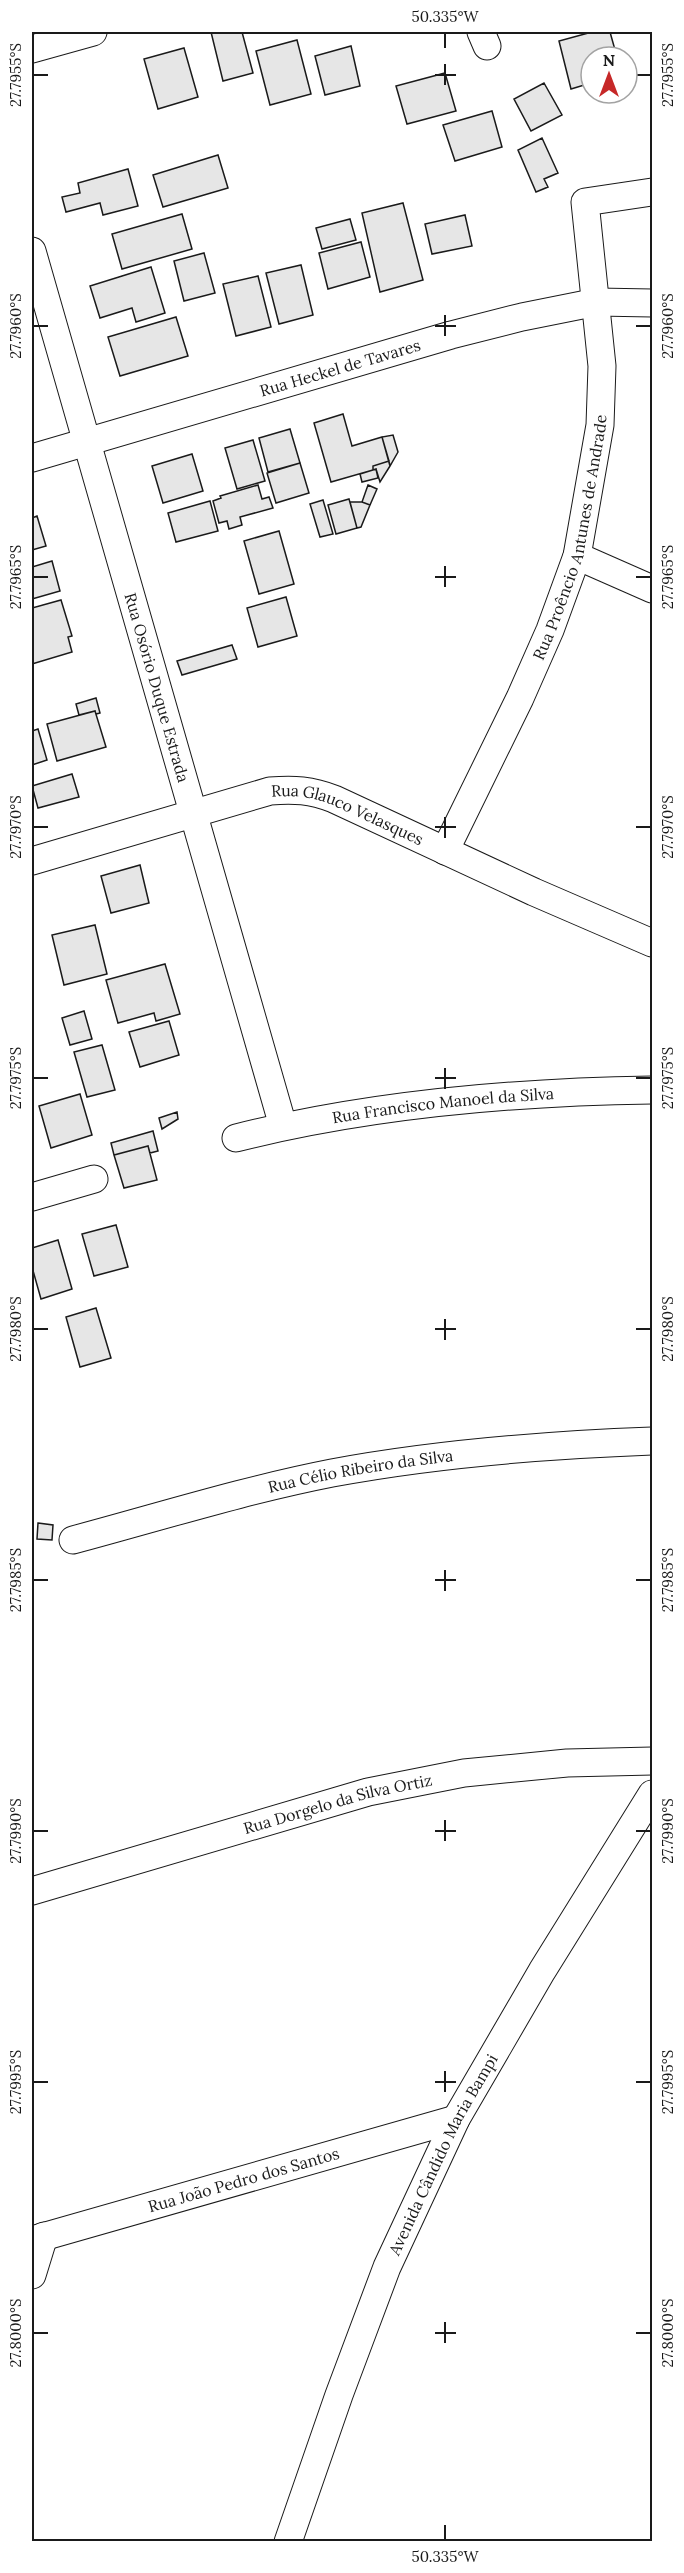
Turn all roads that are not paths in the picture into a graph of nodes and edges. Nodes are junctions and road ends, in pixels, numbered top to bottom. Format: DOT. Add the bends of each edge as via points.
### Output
graph roads {
  1 [pos="93,32"];
  2 [pos="32,49"];
  3 [pos="652,192"];
  4 [pos="32,251"];
  5 [pos="597,302"];
  6 [pos="652,303"];
  7 [pos="87,442"];
  8 [pos="32,458"];
  9 [pos="577,556"];
  10 [pos="652,589"];
  11 [pos="193,814"];
  12 [pos="445,851"];
  13 [pos="32,861"];
  14 [pos="652,943"];
  15 [pos="652,1090"];
  16 [pos="283,1126"];
  17 [pos="236,1138"];
  18 [pos="94,1179"];
  19 [pos="32,1197"];
  20 [pos="652,1441"];
  21 [pos="73,1540"];
  22 [pos="652,1761"];
  23 [pos="652,1794"];
  24 [pos="32,1891"];
  25 [pos="456,2119"];
  26 [pos="38,2238"];
  27 [pos="32,2275"];
  28 [pos="288,2541"];
  1 -- 2 [label="street"];
  3 -- 5 [label="street, Rua Proêncio Antunes de Andrade" via="585,202"];
  4 -- 7 [label="street, Rua Osório Duque Estrada"];
  5 -- 6 [label="street, Rua Heckel de Tavares"];
  5 -- 7 [label="street, Rua Heckel de Tavares" via="452,335"];
  5 -- 9 [label="street, Rua Proêncio Antunes de Andrade" via="602,366 600,426"];
  7 -- 8 [label="street, Rua Heckel de Tavares"];
  7 -- 11 [label="street, Rua Osório Duque Estrada"];
  9 -- 10 [label="street"];
  9 -- 12 [label="street, Rua Proêncio Antunes de Andrade" via="520,698"];
  11 -- 12 [label="street, Rua Glauco Velasques" via="270,791 305,789"];
  11 -- 13 [label="street, Rua Glauco Velasques"];
  11 -- 16 [label="street, Rua Osório Duque Estrada"];
  12 -- 14 [label="street, Rua Glauco Velasques"];
  15 -- 16 [label="street, Rua Francisco Manoel da Silva" via="544,1093 420,1105"];
  16 -- 17 [label="street, Rua Francisco Manoel da Silva"];
  18 -- 19 [label="street"];
  20 -- 21 [label="street, Rua Célio Ribeiro da Silva" via="511,1448 423,1458 331,1474"];
  22 -- 24 [label="street, Rua Dorgelo da Silva Ortiz" via="567,1763 464,1773 369,1792"];
  23 -- 25 [label="street, Avenida Cândido Maria Bampi"];
  25 -- 26 [label="street, Rua João Pedro dos Santos"];
  25 -- 28 [label="street, Avenida Cândido Maria Bampi" via="387,2267"];
  26 -- 27 [label="street"];
}
